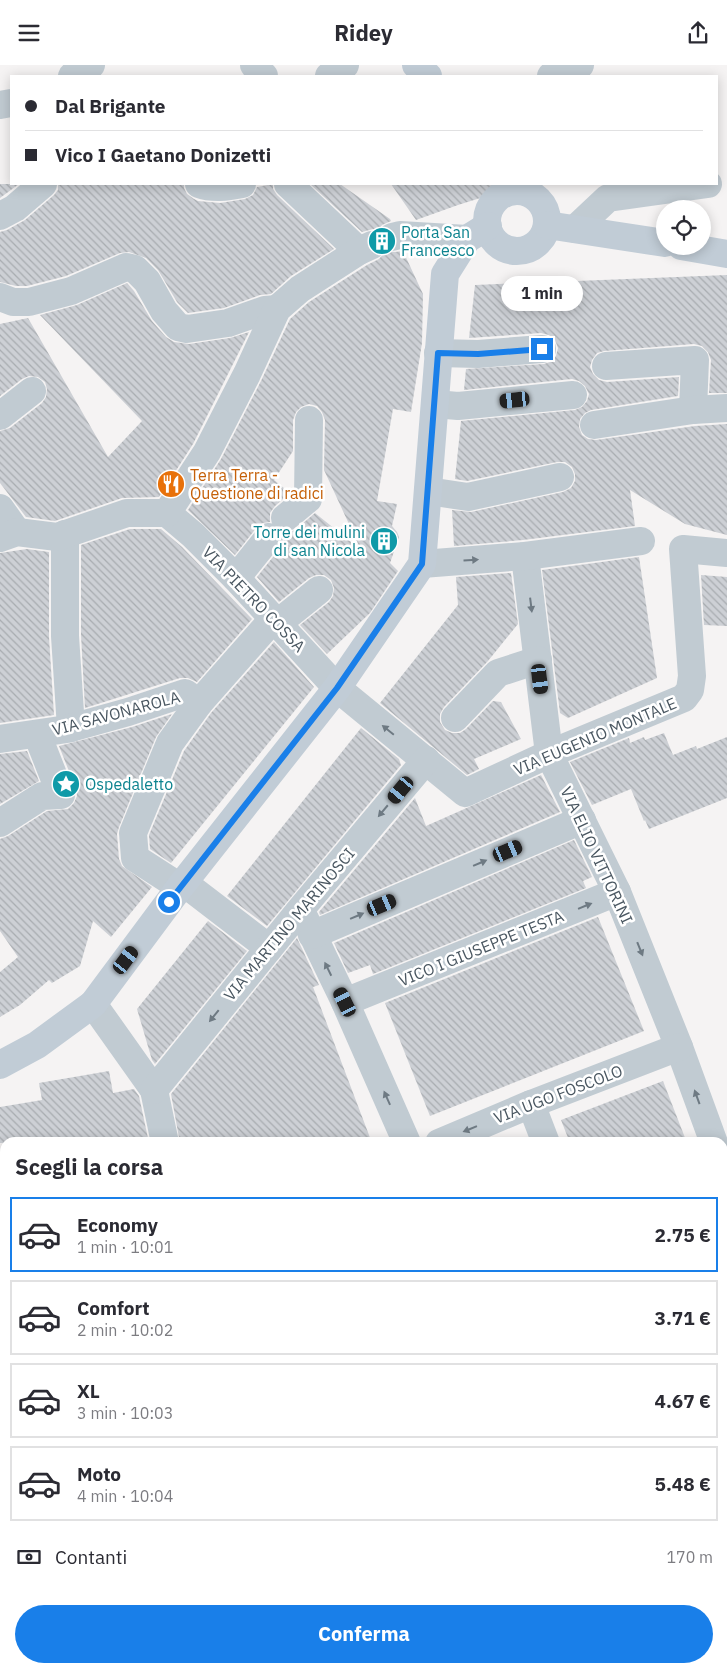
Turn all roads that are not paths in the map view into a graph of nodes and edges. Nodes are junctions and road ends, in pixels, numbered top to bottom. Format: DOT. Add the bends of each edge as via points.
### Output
graph roads {
  1 [pos="91,65"];
  2 [pos="254,65"];
  3 [pos="345,65"];
  4 [pos="416,65"];
  5 [pos="580,65"];
  6 [pos="74,75"];
  7 [pos="263,75"];
  8 [pos="330,75"];
  9 [pos="427,75"];
  10 [pos="554,75"];
  11 [pos="42,185"];
  12 [pos="202,185"];
  13 [pos="237,185"];
  14 [pos="289,185"];
  15 [pos="701,185"];
  16 [pos="507,188"];
  17 [pos="0,216"];
  18 [pos="547,225"];
  19 [pos="575,229"];
  20 [pos="478,233"];
  21 [pos="656,242"];
  22 [pos="374,244"];
  23 [pos="711,251"];
  24 [pos="727,254"];
  25 [pos="0,297"];
  26 [pos="277,309"];
  27 [pos="542,349"];
  28 [pos="438,353"];
  29 [pos="606,366"];
  30 [pos="32,391"];
  31 [pos="573,395"];
  32 [pos="435,403"];
  33 [pos="727,408"];
  34 [pos="693,410"];
  35 [pos="0,415"];
  36 [pos="309,420"];
  37 [pos="594,425"];
  38 [pos="560,477"];
  39 [pos="428,491"];
  40 [pos="0,508"];
  41 [pos="167,513"];
  42 [pos="65,534"];
  43 [pos="8,535"];
  44 [pos="641,541"];
  45 [pos="727,553"];
  46 [pos="525,556"];
  47 [pos="422,564"];
  48 [pos="236,578"];
  49 [pos="319,590"];
  50 [pos="276,621"];
  51 [pos="538,660"];
  52 [pos="337,688"];
  53 [pos="200,703"];
  54 [pos="455,717"];
  55 [pos="71,728"];
  56 [pos="37,734"];
  57 [pos="0,739"];
  58 [pos="549,754"];
  59 [pos="426,760"];
  60 [pos="465,793"];
  61 [pos="582,820"];
  62 [pos="0,823"];
  63 [pos="182,885"];
  64 [pos="617,893"];
  65 [pos="300,910"];
  66 [pos="312,935"];
  67 [pos="269,948"];
  68 [pos="345,1002"];
  69 [pos="93,1004"];
  70 [pos="679,1047"];
  71 [pos="0,1065"];
  72 [pos="154,1090"];
  73 [pos="531,1105"];
  74 [pos="164,1137"];
  75 [pos="405,1137"];
  76 [pos="453,1137"];
  77 [pos="544,1137"];
  78 [pos="712,1137"];
  1 -- 6 [label="street"];
  2 -- 7 [label="street"];
  3 -- 8 [label="street"];
  4 -- 9 [label="street"];
  5 -- 10 [label="street"];
  11 -- 17 [label="street" via="16,208"];
  12 -- 13 [label="street"];
  14 -- 22 [label="street"];
  15 -- 19 [label="street" via="608,198"];
  16 -- 18 [label="street" via="526,192 539,200 545,209"];
  16 -- 20 [label="street" via="494,201"];
  18 -- 19 [label="street"];
  18 -- 20 [label="street" via="542,238 520,251 504,247 491,234"];
  19 -- 21 [label="street"];
  20 -- 22 [label="street" via="400,235"];
  20 -- 28 [label="street" via="445,274"];
  22 -- 26 [label="street" via="300,289"];
  23 -- 24 [label="street"];
  25 -- 26 [label="street" via="13,302 28,302 71,291 126,267 135,269 147,281 164,311 178,327 186,329 228,323"];
  26 -- 41 [label="street" via="207,452"];
  27 -- 28 [label="street" via="478,354"];
  28 -- 32 [label="street"];
  29 -- 34 [label="street" via="695,360"];
  30 -- 35 [label="street"];
  31 -- 32 [label="street" via="458,405"];
  32 -- 39 [label="street"];
  33 -- 34 [label="street"];
  34 -- 37 [label="street"];
  36 -- 48 [label="street" via="308,499 277,527"];
  38 -- 39 [label="street" via="468,497"];
  39 -- 47 [label="street"];
  40 -- 43 [label="street"];
  41 -- 42 [label="street" via="128,513"];
  41 -- 48 [label="street, VIA PIETRO COSSA"];
  42 -- 43 [label="street" via="57,537"];
  42 -- 55 [label="street" via="65,636"];
  44 -- 46 [label="street"];
  45 -- 58 [label="street, VIA EUGENIO MONTALE" via="683,549 692,676 690,690 684,698"];
  47 -- 46 [label="street, one-way"];
  46 -- 51 [label="street, VIA ELIO VITTORINI, one-way"];
  47 -- 52 [label="street"];
  48 -- 50 [label="street, VIA PIETRO COSSA"];
  49 -- 50 [label="street"];
  50 -- 52 [label="street, VIA PIETRO COSSA"];
  50 -- 53 [label="street"];
  51 -- 54 [label="street" via="498,673"];
  51 -- 58 [label="street, VIA ELIO VITTORINI"];
  59 -- 52 [label="street, VIA PIETRO COSSA, one-way"];
  52 -- 63 [label="street"];
  53 -- 55 [label="street, VIA SAVONAROLA" via="186,693"];
  53 -- 63 [label="street" via="170,743 134,833 135,858"];
  55 -- 56 [label="street, VIA SAVONAROLA"];
  56 -- 57 [label="street, VIA SAVONAROLA"];
  56 -- 62 [label="street" via="60,795 42,796"];
  58 -- 60 [label="street, VIA EUGENIO MONTALE"];
  58 -- 61 [label="street, VIA ELIO VITTORINI"];
  59 -- 60 [label="street, VIA PIETRO COSSA"];
  59 -- 65 [label="street, VIA MARTINO MARINOSCI, one-way"];
  61 -- 64 [label="street, VIA ELIO VITTORINI"];
  66 -- 61 [label="street, one-way"];
  63 -- 67 [label="street"];
  63 -- 69 [label="street"];
  68 -- 64 [label="street, VICO I GIUSEPPE TESTA, one-way"];
  64 -- 70 [label="street, VIA ELIO VITTORINI, one-way"];
  65 -- 66 [label="street"];
  65 -- 67 [label="street, VIA MARTINO MARINOSCI"];
  68 -- 66 [label="street, one-way"];
  67 -- 72 [label="street, VIA MARTINO MARINOSCI, one-way"];
  75 -- 68 [label="street, one-way"];
  69 -- 71 [label="street" via="37,1045"];
  69 -- 72 [label="street"];
  70 -- 73 [label="street, VIA UGO FOSCOLO"];
  78 -- 70 [label="street, VIA ELIO VITTORINI, one-way"];
  72 -- 74 [label="street"];
  73 -- 76 [label="street, VIA UGO FOSCOLO, one-way"];
  73 -- 77 [label="street"];
}
